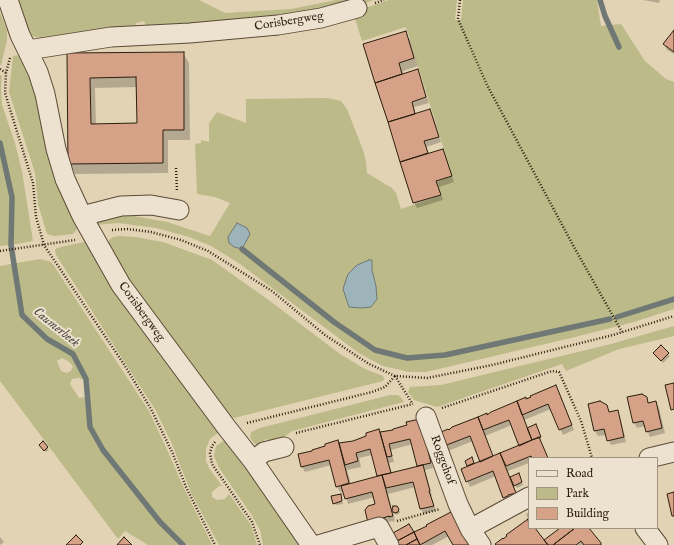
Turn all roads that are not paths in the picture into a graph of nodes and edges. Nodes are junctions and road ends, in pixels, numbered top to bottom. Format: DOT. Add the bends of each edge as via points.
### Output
graph roads {
  1 [pos="8,0"];
  2 [pos="357,8"];
  3 [pos="24,42"];
  4 [pos="178,202"];
  5 [pos="82,216"];
  6 [pos="428,410"];
  7 [pos="284,446"];
  8 [pos="674,452"];
  9 [pos="653,457"];
  10 [pos="253,461"];
  11 [pos="528,498"];
  12 [pos="470,529"];
  13 [pos="646,529"];
  14 [pos="311,545"];
  15 [pos="318,545"];
  16 [pos="388,545"];
  17 [pos="481,545"];
  18 [pos="658,545"];
  1 -- 3 [label="street, Corisbergweg"];
  2 -- 3 [label="street, Corisbergweg" via="278,25 190,33"];
  3 -- 5 [label="street, Corisbergweg" via="46,94 56,149 65,179"];
  4 -- 5 [label="street" via="121,206"];
  5 -- 10 [label="street, Corisbergweg" via="88,239"];
  6 -- 12 [label="street, Roggehof" via="458,504"];
  7 -- 10 [label="street" via="264,452"];
  8 -- 9 [label="street"];
  10 -- 14 [label="street, Corisbergweg"];
  11 -- 12 [label="street"];
  12 -- 17 [label="street, Roggehof"];
  13 -- 18 [label="street"];
  15 -- 16 [label="street" via="379,527"];
}
